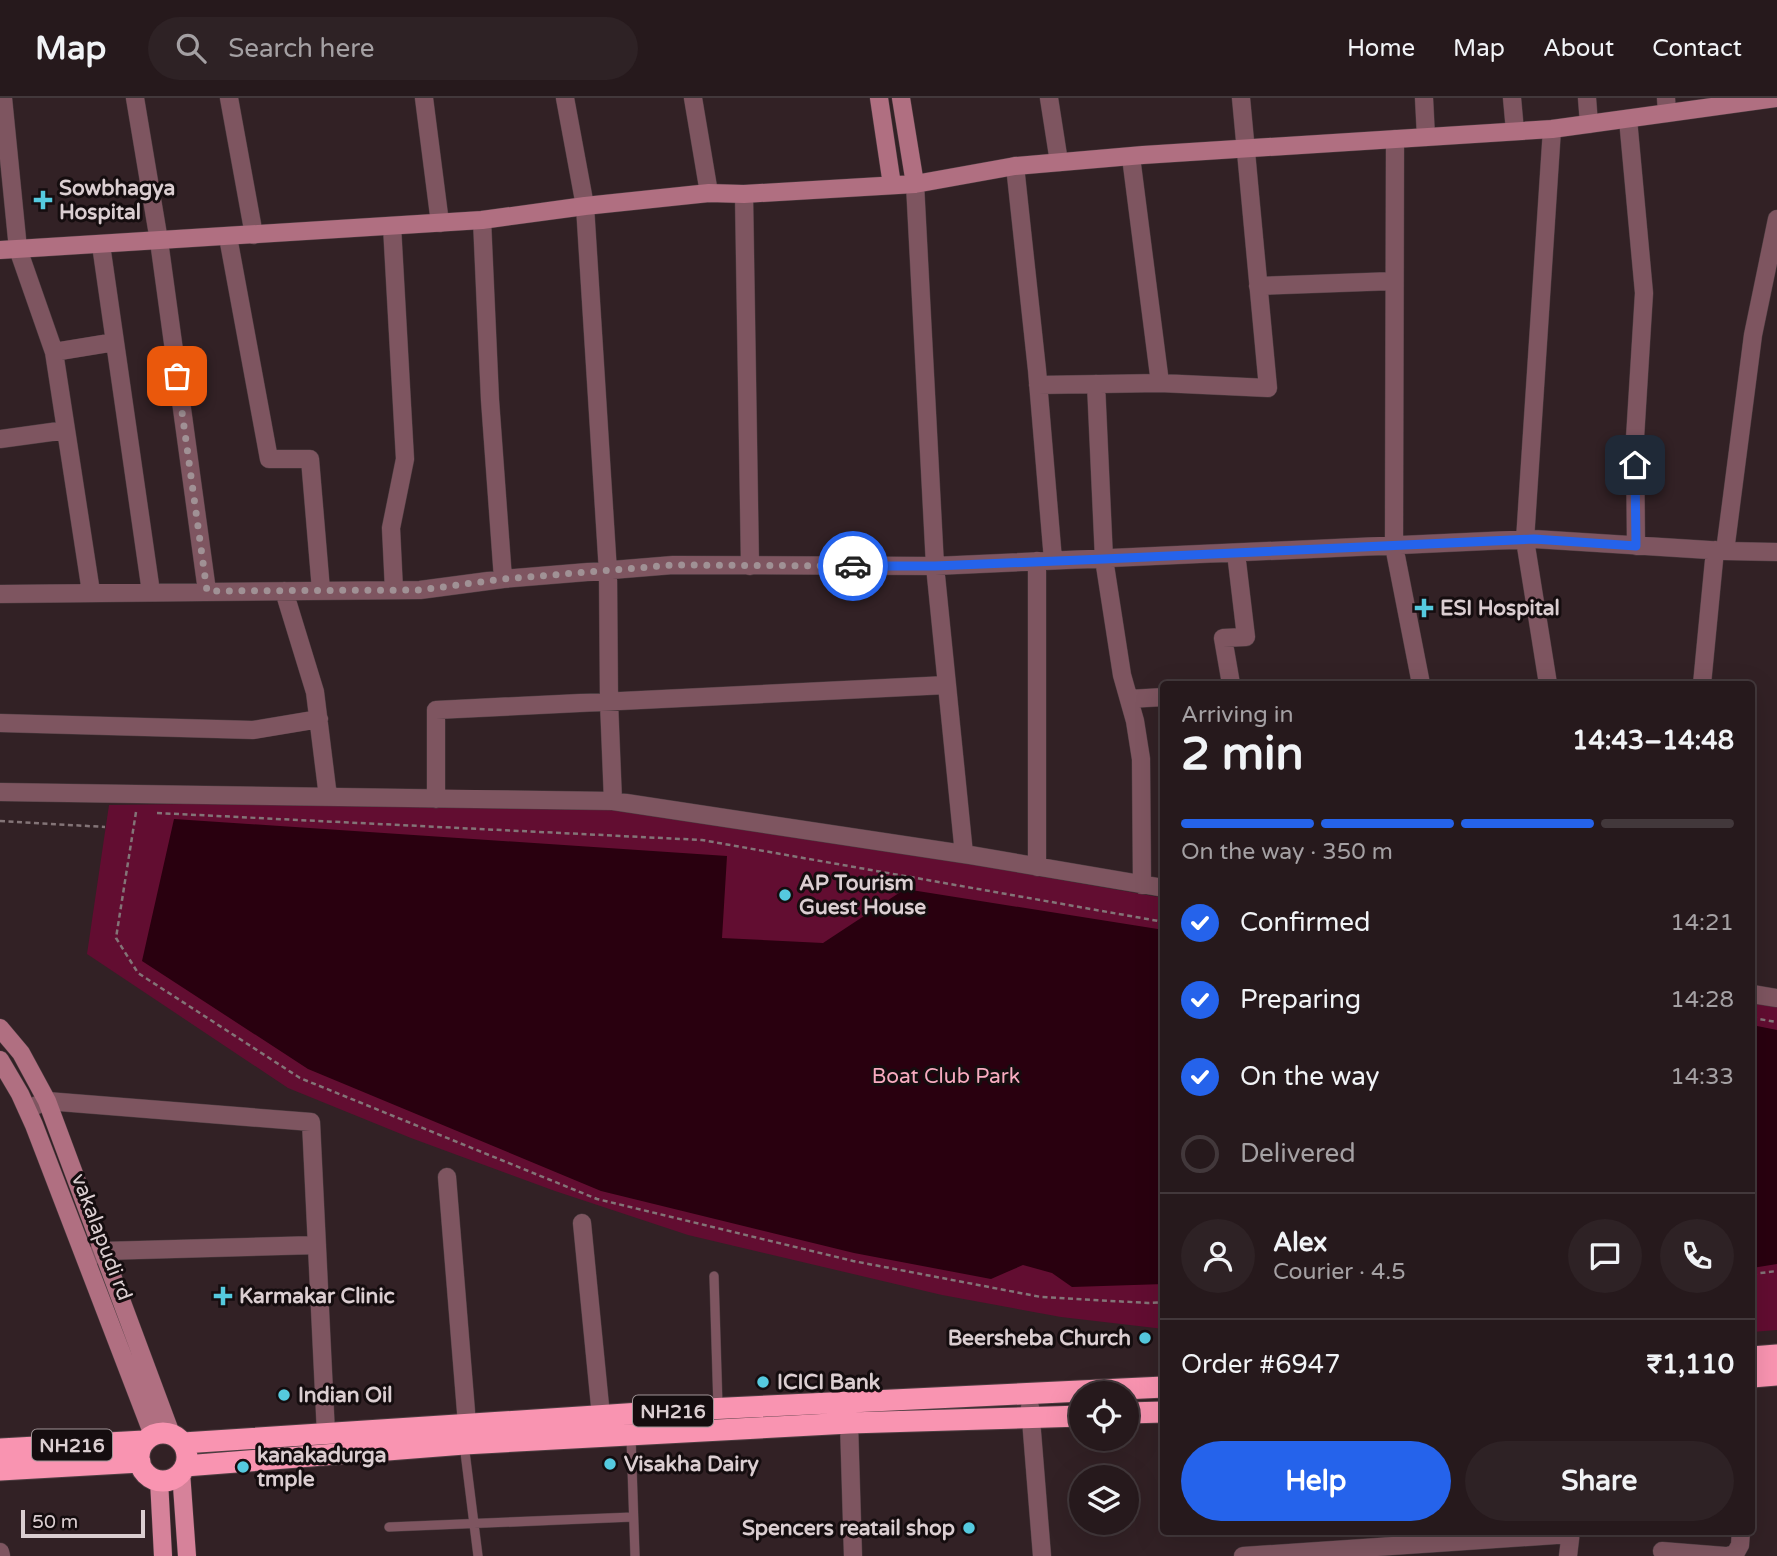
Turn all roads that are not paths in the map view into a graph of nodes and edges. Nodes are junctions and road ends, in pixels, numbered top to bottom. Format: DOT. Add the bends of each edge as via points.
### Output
graph roads {
  1 [pos="3,98"];
  2 [pos="135,98"];
  3 [pos="229,98"];
  4 [pos="424,98"];
  5 [pos="565,98"];
  6 [pos="693,98"];
  7 [pos="878,98"];
  8 [pos="901,98"];
  9 [pos="1049,98"];
  10 [pos="1241,98"];
  11 [pos="1424,98"];
  12 [pos="1512,98"];
  13 [pos="1587,98"];
  14 [pos="1777,98"];
  15 [pos="1735,101"];
  16 [pos="1667,106"];
  17 [pos="1628,119"];
  18 [pos="1589,124"];
  19 [pos="1552,129"];
  20 [pos="1515,131"];
  21 [pos="1426,137"];
  22 [pos="1395,139"];
  23 [pos="1245,148"];
  24 [pos="1131,156"];
  25 [pos="1059,162"];
  26 [pos="1015,166"];
  27 [pos="915,184"];
  28 [pos="892,186"];
  29 [pos="709,192"];
  30 [pos="744,194"];
  31 [pos="585,205"];
  32 [pos="1777,219"];
  33 [pos="482,220"];
  34 [pos="440,223"];
  35 [pos="392,226"];
  36 [pos="254,235"];
  37 [pos="228,237"];
  38 [pos="159,242"];
  39 [pos="101,245"];
  40 [pos="9,250"];
  41 [pos="1395,281"];
  42 [pos="1258,286"];
  43 [pos="1760,299"];
  44 [pos="1777,310"];
  45 [pos="115,342"];
  46 [pos="54,352"];
  47 [pos="1160,383"];
  48 [pos="1096,384"];
  49 [pos="1038,385"];
  50 [pos="66,429"];
  51 [pos="0,439"];
  52 [pos="1525,540"];
  53 [pos="1394,545"];
  54 [pos="1636,546"];
  55 [pos="1720,550"];
  56 [pos="1236,552"];
  57 [pos="1777,552"];
  58 [pos="1104,559"];
  59 [pos="1045,561"];
  60 [pos="750,566"];
  61 [pos="935,566"];
  62 [pos="608,572"];
  63 [pos="503,579"];
  64 [pos="321,590"];
  65 [pos="394,590"];
  66 [pos="207,591"];
  67 [pos="284,591"];
  68 [pos="91,592"];
  69 [pos="151,592"];
  70 [pos="0,594"];
  71 [pos="1230,681"];
  72 [pos="1419,681"];
  73 [pos="1548,681"];
  74 [pos="1702,681"];
  75 [pos="947,685"];
  76 [pos="1160,697"];
  77 [pos="1129,699"];
  78 [pos="609,702"];
  79 [pos="319,719"];
  80 [pos="0,723"];
  81 [pos="0,792"];
  82 [pos="328,797"];
  83 [pos="436,799"];
  84 [pos="614,802"];
  85 [pos="964,854"];
  86 [pos="1037,867"];
  87 [pos="1142,885"];
  88 [pos="1160,887"];
  89 [pos="1755,994"];
  90 [pos="1777,998"];
  91 [pos="0,1028"];
  92 [pos="0,1060"];
  93 [pos="47,1101"];
  94 [pos="27,1109"];
  95 [pos="447,1177"];
  96 [pos="582,1223"];
  97 [pos="317,1245"];
  98 [pos="103,1251"];
  99 [pos="86,1259"];
  100 [pos="714,1276"];
  101 [pos="1777,1355"];
  102 [pos="1755,1357"];
  103 [pos="1777,1376"];
  104 [pos="1755,1377"];
  105 [pos="1160,1387"];
  106 [pos="1030,1393"];
  107 [pos="718,1408"];
  108 [pos="1160,1412"];
  109 [pos="1139,1413"];
  110 [pos="601,1416"];
  111 [pos="1069,1417"];
  112 [pos="1030,1419"];
  113 [pos="849,1423"];
  114 [pos="327,1434"];
  115 [pos="466,1434"];
  116 [pos="631,1435"];
  117 [pos="158,1443"];
  118 [pos="0,1449"];
  119 [pos="183,1469"];
  120 [pos="0,1470"];
  121 [pos="159,1480"];
  122 [pos="633,1517"];
  123 [pos="474,1523"];
  124 [pos="389,1527"];
  125 [pos="1548,1535"];
  126 [pos="1571,1535"];
  127 [pos="1741,1535"];
  128 [pos="1370,1539"];
  129 [pos="1440,1549"];
  130 [pos="1662,1551"];
  131 [pos="1296,1554"];
  132 [pos="163,1556"];
  133 [pos="187,1556"];
  134 [pos="478,1556"];
  135 [pos="635,1556"];
  136 [pos="853,1556"];
  137 [pos="1042,1556"];
  138 [pos="1243,1556"];
  139 [pos="1569,1556"];
  140 [pos="1727,1556"];
  1 -- 40 [label="street"];
  2 -- 38 [label="street"];
  3 -- 36 [label="street"];
  4 -- 34 [label="street"];
  5 -- 31 [label="street"];
  6 -- 29 [label="street"];
  7 -- 28 [label="street"];
  8 -- 27 [label="street"];
  9 -- 25 [label="street"];
  10 -- 23 [label="street"];
  11 -- 21 [label="street"];
  12 -- 20 [label="street"];
  13 -- 18 [label="street"];
  14 -- 15 [label="street"];
  15 -- 16 [label="street"];
  16 -- 17 [label="street"];
  17 -- 18 [label="street"];
  17 -- 54 [label="street" via="1644,293 1635,438"];
  18 -- 19 [label="street"];
  19 -- 20 [label="street"];
  19 -- 52 [label="street"];
  20 -- 21 [label="street"];
  21 -- 22 [label="street"];
  22 -- 23 [label="street"];
  22 -- 41 [label="street"];
  23 -- 24 [label="street"];
  23 -- 42 [label="street"];
  24 -- 25 [label="street"];
  24 -- 47 [label="street"];
  25 -- 26 [label="street"];
  26 -- 27 [label="street"];
  26 -- 49 [label="street"];
  27 -- 28 [label="street"];
  27 -- 61 [label="street"];
  28 -- 30 [label="street"];
  29 -- 30 [label="street"];
  29 -- 31 [label="street"];
  30 -- 60 [label="street"];
  31 -- 33 [label="street"];
  31 -- 62 [label="street"];
  32 -- 43 [label="street"];
  33 -- 34 [label="street"];
  33 -- 63 [label="street"];
  34 -- 35 [label="street"];
  35 -- 36 [label="street"];
  35 -- 65 [label="street" via="405,459 391,528"];
  36 -- 37 [label="street"];
  37 -- 38 [label="street"];
  37 -- 64 [label="street" via="269,459 310,458"];
  38 -- 39 [label="street"];
  38 -- 66 [label="street"];
  39 -- 40 [label="street"];
  39 -- 45 [label="street"];
  40 -- 46 [label="street"];
  41 -- 42 [label="street"];
  41 -- 53 [label="street"];
  42 -- 47 [label="street" via="1268,388"];
  43 -- 44 [label="street"];
  43 -- 55 [label="street"];
  45 -- 46 [label="street"];
  45 -- 69 [label="street"];
  46 -- 50 [label="street"];
  47 -- 48 [label="street"];
  48 -- 49 [label="street"];
  48 -- 58 [label="street"];
  49 -- 59 [label="street"];
  50 -- 51 [label="street"];
  50 -- 68 [label="street"];
  52 -- 53 [label="street"];
  52 -- 54 [label="street"];
  52 -- 73 [label="street"];
  53 -- 56 [label="street"];
  53 -- 72 [label="street"];
  54 -- 55 [label="street"];
  55 -- 57 [label="street"];
  55 -- 74 [label="street"];
  56 -- 58 [label="street"];
  56 -- 71 [label="street" via="1246,637 1223,638"];
  58 -- 59 [label="street"];
  58 -- 77 [label="street"];
  59 -- 61 [label="street"];
  59 -- 86 [label="street"];
  60 -- 61 [label="street"];
  60 -- 62 [label="street" via="673,565"];
  61 -- 75 [label="street"];
  62 -- 63 [label="street"];
  62 -- 78 [label="street"];
  63 -- 65 [label="street"];
  64 -- 65 [label="street"];
  64 -- 67 [label="street"];
  66 -- 67 [label="street"];
  66 -- 69 [label="street"];
  67 -- 79 [label="street"];
  68 -- 69 [label="street"];
  68 -- 70 [label="street"];
  75 -- 78 [label="street"];
  75 -- 85 [label="street"];
  76 -- 77 [label="street"];
  77 -- 87 [label="street" via="1140,759"];
  78 -- 83 [label="street" via="436,710"];
  78 -- 84 [label="street"];
  79 -- 80 [label="street" via="253,730"];
  79 -- 82 [label="street"];
  81 -- 82 [label="street"];
  82 -- 83 [label="street"];
  83 -- 84 [label="street"];
  84 -- 85 [label="street"];
  85 -- 86 [label="street"];
  86 -- 87 [label="street"];
  87 -- 88 [label="street"];
  89 -- 90 [label="street"];
  91 -- 93 [label="street"];
  92 -- 94 [label="street, vakalapudi rd"];
  93 -- 94 [label="street"];
  93 -- 97 [label="street" via="311,1122"];
  93 -- 98 [label="street"];
  94 -- 99 [label="street, vakalapudi rd"];
  95 -- 115 [label="street"];
  96 -- 110 [label="street"];
  97 -- 98 [label="street"];
  97 -- 114 [label="street"];
  98 -- 99 [label="street"];
  98 -- 117 [label="street"];
  99 -- 117 [label="street, vakalapudi rd"];
  100 -- 107 [label="lane"];
  101 -- 102 [label="highway"];
  103 -- 104 [label="highway"];
  105 -- 106 [label="highway, NH216"];
  106 -- 107 [label="highway, NH216"];
  106 -- 112 [label="street"];
  107 -- 110 [label="highway, NH216"];
  108 -- 109 [label="highway"];
  110 -- 115 [label="highway, NH216"];
  111 -- 112 [label="highway, NH216"];
  112 -- 113 [label="highway, NH216"];
  112 -- 137 [label="street"];
  113 -- 116 [label="highway, NH216"];
  113 -- 136 [label="street"];
  114 -- 115 [label="highway, NH216"];
  114 -- 117 [label="highway, NH216"];
  115 -- 116 [label="highway, NH216"];
  115 -- 119 [label="highway, NH216"];
  115 -- 123 [label="lane"];
  116 -- 122 [label="lane"];
  117 -- 118 [label="highway, NH216"];
  117 -- 119 [label="highway" via="187,1454"];
  117 -- 120 [label="highway, NH216"];
  117 -- 121 [label="highway, NH216" via="144,1471"];
  119 -- 121 [label="highway, NH216" via="175,1477"];
  119 -- 133 [label="main road"];
  121 -- 132 [label="main road"];
  122 -- 123 [label="lane"];
  122 -- 135 [label="lane"];
  123 -- 124 [label="lane"];
  123 -- 134 [label="lane"];
  125 -- 129 [label="street"];
  126 -- 139 [label="street"];
  127 -- 140 [label="street" via="1735,1554"];
  128 -- 129 [label="street"];
  128 -- 131 [label="street"];
  130 -- 140 [label="street"];
  131 -- 138 [label="street"];
}
